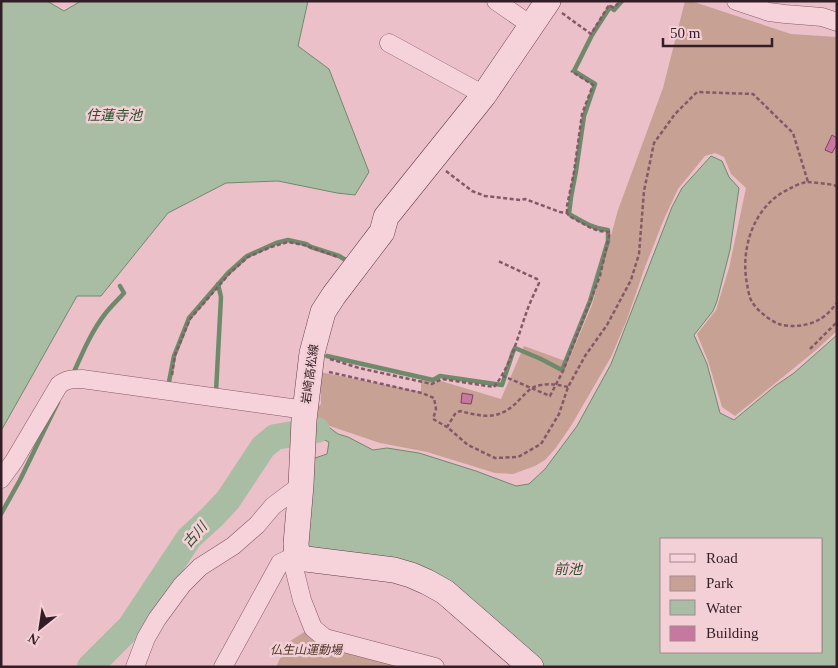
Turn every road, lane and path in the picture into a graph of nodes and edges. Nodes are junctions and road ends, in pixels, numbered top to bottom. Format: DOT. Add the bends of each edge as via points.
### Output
graph roads {
  1 [pos="496,1"];
  2 [pos="620,1"];
  3 [pos="736,1"];
  4 [pos="548,2"];
  5 [pos="837,22"];
  6 [pos="532,26"];
  7 [pos="389,42"];
  8 [pos="571,71"];
  9 [pos="484,95"];
  10 [pos="431,161"];
  11 [pos="808,182"];
  12 [pos="837,186"];
  13 [pos="567,213"];
  14 [pos="498,261"];
  15 [pos="354,267"];
  16 [pos="837,304"];
  17 [pos="837,322"];
  18 [pos="810,349"];
  19 [pos="312,354"];
  20 [pos="329,372"];
  21 [pos="503,376"];
  22 [pos="568,387"];
  23 [pos="169,391"];
  24 [pos="304,424"];
  25 [pos="447,427"];
  26 [pos="1,479"];
  27 [pos="301,486"];
  28 [pos="297,554"];
  29 [pos="135,667"];
  30 [pos="223,667"];
  31 [pos="435,667"];
  32 [pos="530,667"];
  1 -- 6 [label="street"];
  2 -- 4 [label="path" via="614,8 609,5 591,34"];
  3 -- 5 [label="street" via="769,12"];
  4 -- 6 [label="main road, 岩崎高松線"];
  6 -- 9 [label="main road, 岩崎高松線"];
  7 -- 9 [label="street"];
  8 -- 13 [label="path" via="593,85 582,114"];
  9 -- 10 [label="main road, 岩崎高松線"];
  10 -- 13 [label="path" via="472,191 485,196 525,199"];
  10 -- 15 [label="main road, 岩崎高松線" via="386,217 382,232"];
  11 -- 12 [label="path"];
  11 -- 16 [label="path" via="783,191 758,216 746,253 748,288 752,302 779,324 809,324"];
  11 -- 22 [label="path" via="793,132 753,94 697,92 675,114 654,143 644,191 639,254 631,280"];
  13 -- 21 [label="path" via="589,228 610,232 591,301 550,396"];
  14 -- 21 [label="path" via="537,279 539,283"];
  15 -- 19 [label="main road, 岩崎高松線" via="323,312"];
  15 -- 23 [label="path" via="304,245 288,242 248,257 190,319 175,355"];
  17 -- 18 [label="path"];
  19 -- 21 [label="path" via="432,384 442,379 494,387"];
  19 -- 24 [label="main road, 岩崎高松線"];
  20 -- 25 [label="path" via="434,398 433,420"];
  22 -- 25 [label="path" via="539,385 494,416 460,411"];
  22 -- 25 [label="path" via="559,414 541,444 518,457 495,458 468,446"];
  23 -- 24 [label="street"];
  23 -- 26 [label="street" via="82,379 63,382"];
  24 -- 27 [label="main road, 岩崎高松線"];
  27 -- 28 [label="main road, 岩崎高松線"];
  27 -- 29 [label="street" via="273,506 258,525 233,546 200,567 182,585 146,638"];
  28 -- 30 [label="street" via="280,563"];
  28 -- 31 [label="street" via="294,568 312,628 325,638"];
  28 -- 32 [label="main road" via="306,559 394,570 428,582 445,592"];
}
